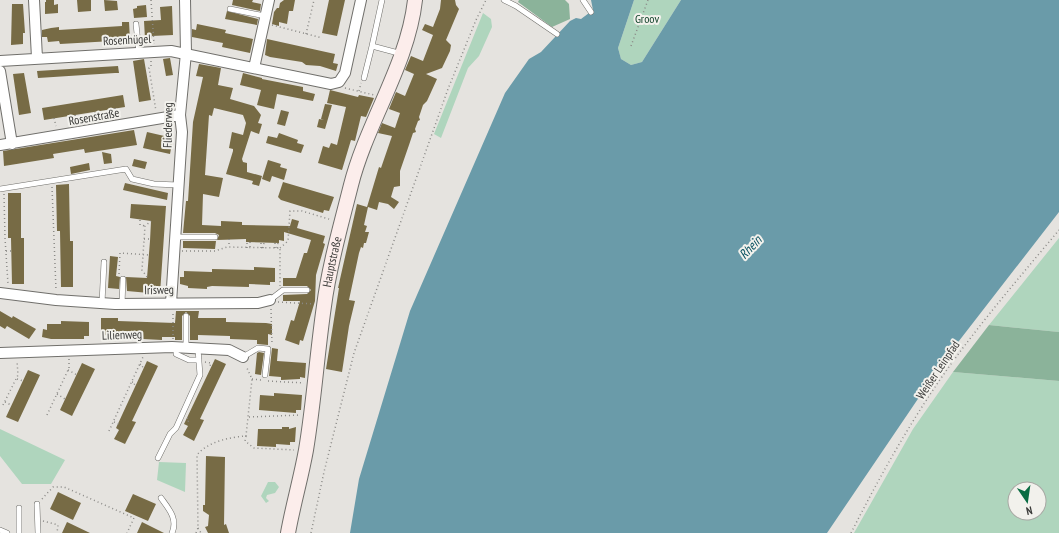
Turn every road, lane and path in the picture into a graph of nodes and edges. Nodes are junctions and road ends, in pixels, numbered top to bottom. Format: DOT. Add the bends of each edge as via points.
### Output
graph roads {
  1 [pos="34,0"];
  2 [pos="151,0"];
  3 [pos="185,0"];
  4 [pos="269,0"];
  5 [pos="314,0"];
  6 [pos="361,0"];
  7 [pos="382,0"];
  8 [pos="416,0"];
  9 [pos="486,0"];
  10 [pos="504,0"];
  11 [pos="583,0"];
  12 [pos="648,0"];
  13 [pos="230,9"];
  14 [pos="591,12"];
  15 [pos="264,20"];
  16 [pos="136,24"];
  17 [pos="306,34"];
  18 [pos="557,34"];
  19 [pos="322,38"];
  20 [pos="372,46"];
  21 [pos="631,46"];
  22 [pos="139,52"];
  23 [pos="152,52"];
  24 [pos="186,53"];
  25 [pos="403,54"];
  26 [pos="37,58"];
  27 [pos="0,61"];
  28 [pos="254,68"];
  29 [pos="146,69"];
  30 [pos="149,69"];
  31 [pos="0,71"];
  32 [pos="364,78"];
  33 [pos="331,84"];
  34 [pos="153,89"];
  35 [pos="149,90"];
  36 [pos="378,96"];
  37 [pos="180,115"];
  38 [pos="158,119"];
  39 [pos="12,144"];
  40 [pos="0,145"];
  41 [pos="52,181"];
  42 [pos="178,185"];
  43 [pos="2,189"];
  44 [pos="52,196"];
  45 [pos="56,196"];
  46 [pos="4,204"];
  47 [pos="8,204"];
  48 [pos="53,219"];
  49 [pos="56,219"];
  50 [pos="140,220"];
  51 [pos="151,221"];
  52 [pos="341,223"];
  53 [pos="145,226"];
  54 [pos="5,227"];
  55 [pos="8,227"];
  56 [pos="1059,230"];
  57 [pos="175,237"];
  58 [pos="214,237"];
  59 [pos="144,239"];
  60 [pos="150,239"];
  61 [pos="228,239"];
  62 [pos="248,242"];
  63 [pos="262,243"];
  64 [pos="276,243"];
  65 [pos="229,246"];
  66 [pos="248,248"];
  67 [pos="262,248"];
  68 [pos="276,248"];
  69 [pos="280,248"];
  70 [pos="6,251"];
  71 [pos="11,251"];
  72 [pos="174,251"];
  73 [pos="56,253"];
  74 [pos="60,253"];
  75 [pos="143,254"];
  76 [pos="149,255"];
  77 [pos="104,262"];
  78 [pos="8,273"];
  79 [pos="11,273"];
  80 [pos="56,275"];
  81 [pos="61,275"];
  82 [pos="121,277"];
  83 [pos="148,277"];
  84 [pos="307,290"];
  85 [pos="4,294"];
  86 [pos="56,300"];
  87 [pos="270,300"];
  88 [pos="102,303"];
  89 [pos="172,303"];
  90 [pos="122,304"];
  91 [pos="318,304"];
  92 [pos="186,316"];
  93 [pos="148,347"];
  94 [pos="178,347"];
  95 [pos="198,349"];
  96 [pos="268,349"];
  97 [pos="69,350"];
  98 [pos="16,352"];
  99 [pos="0,353"];
  100 [pos="243,357"];
  101 [pos="199,361"];
  102 [pos="140,364"];
  103 [pos="210,366"];
  104 [pos="142,368"];
  105 [pos="68,370"];
  106 [pos="77,375"];
  107 [pos="266,376"];
  108 [pos="16,378"];
  109 [pos="252,379"];
  110 [pos="23,381"];
  111 [pos="132,382"];
  112 [pos="314,384"];
  113 [pos="133,387"];
  114 [pos="57,394"];
  115 [pos="65,399"];
  116 [pos="123,401"];
  117 [pos="5,402"];
  118 [pos="125,404"];
  119 [pos="12,405"];
  120 [pos="3,406"];
  121 [pos="47,415"];
  122 [pos="311,415"];
  123 [pos="249,417"];
  124 [pos="114,422"];
  125 [pos="118,426"];
  126 [pos="109,431"];
  127 [pos="246,436"];
  128 [pos="306,451"];
  129 [pos="158,458"];
  130 [pos="161,498"];
  131 [pos="37,504"];
  132 [pos="19,508"];
  133 [pos="38,519"];
  134 [pos="198,528"];
  135 [pos="0,530"];
  136 [pos="7,533"];
  137 [pos="19,533"];
  138 [pos="38,533"];
  139 [pos="57,533"];
  140 [pos="127,533"];
  141 [pos="172,533"];
  142 [pos="196,533"];
  143 [pos="201,533"];
  144 [pos="288,533"];
  145 [pos="311,533"];
  146 [pos="851,533"];
  1 -- 26 [label="street"];
  2 -- 23 [label="path"];
  3 -- 24 [label="street, Fliederweg"];
  4 -- 15 [label="street"];
  5 -- 17 [label="path"];
  6 -- 33 [label="street" via="345,73 339,82"];
  7 -- 20 [label="lane"];
  8 -- 25 [label="main road, Hauptstraße"];
  9 -- 145 [label="path" via="448,89 354,353"];
  10 -- 18 [label="lane"];
  11 -- 14 [label="lane"];
  12 -- 21 [label="path"];
  13 -- 15 [label="lane"];
  15 -- 17 [label="path"];
  15 -- 28 [label="street"];
  16 -- 22 [label="lane"];
  17 -- 19 [label="path"];
  20 -- 25 [label="lane"];
  20 -- 32 [label="lane"];
  22 -- 23 [label="street, Rosenhügel"];
  22 -- 26 [label="street, Rosenhügel"];
  23 -- 24 [label="street, Rosenhügel"];
  23 -- 30 [label="path"];
  24 -- 28 [label="street, Rosenhügel"];
  24 -- 37 [label="street, Fliederweg"];
  25 -- 52 [label="main road, Hauptstraße" via="359,158"];
  26 -- 27 [label="street, Rosenhügel"];
  28 -- 33 [label="street, Rosenhügel"];
  29 -- 30 [label="path"];
  30 -- 34 [label="path"];
  31 -- 39 [label="street"];
  33 -- 36 [label="path"];
  34 -- 35 [label="path"];
  34 -- 38 [label="path"];
  37 -- 38 [label="street, Rosenstraße"];
  37 -- 42 [label="street, Fliederweg" via="182,132"];
  38 -- 39 [label="street, Rosenstraße"];
  39 -- 40 [label="street, Rosenstraße"];
  41 -- 42 [label="lane" via="126,169 132,179 154,184"];
  41 -- 43 [label="lane"];
  41 -- 44 [label="path"];
  42 -- 57 [label="street, Fliederweg"];
  43 -- 46 [label="path"];
  44 -- 45 [label="path"];
  44 -- 48 [label="path"];
  46 -- 47 [label="path"];
  46 -- 54 [label="path"];
  48 -- 49 [label="path"];
  48 -- 73 [label="path"];
  50 -- 53 [label="path" via="140,225"];
  51 -- 53 [label="path"];
  52 -- 69 [label="path" via="302,211 290,212 288,242"];
  52 -- 112 [label="main road, Hauptstraße" via="324,305"];
  53 -- 59 [label="path"];
  54 -- 55 [label="path"];
  54 -- 70 [label="path"];
  56 -- 146 [label="path, Weißer Leinpfad" via="968,341 892,456"];
  57 -- 58 [label="lane"];
  57 -- 72 [label="street, Fliederweg"];
  59 -- 60 [label="path"];
  59 -- 75 [label="path"];
  61 -- 65 [label="path"];
  62 -- 66 [label="path"];
  63 -- 67 [label="path"];
  64 -- 68 [label="path"];
  65 -- 66 [label="path"];
  65 -- 72 [label="path" via="215,252"];
  66 -- 67 [label="path"];
  67 -- 68 [label="path"];
  68 -- 69 [label="path"];
  69 -- 87 [label="path" via="280,286"];
  70 -- 71 [label="path"];
  70 -- 78 [label="path"];
  72 -- 89 [label="street, Fliederweg"];
  73 -- 74 [label="path"];
  73 -- 80 [label="path"];
  75 -- 76 [label="path"];
  75 -- 82 [label="path" via="120,253"];
  75 -- 83 [label="path" via="142,270"];
  77 -- 88 [label="lane"];
  78 -- 79 [label="path"];
  78 -- 85 [label="path"];
  80 -- 81 [label="path"];
  80 -- 86 [label="path"];
  82 -- 90 [label="lane"];
  84 -- 87 [label="lane" via="283,290"];
  85 -- 86 [label="street, Irisweg"];
  86 -- 88 [label="street, Irisweg"];
  87 -- 89 [label="street, Irisweg" via="258,303"];
  87 -- 91 [label="path" via="280,303"];
  87 -- 96 [label="path" via="273,343"];
  88 -- 90 [label="street, Irisweg"];
  89 -- 90 [label="street, Irisweg"];
  89 -- 94 [label="path"];
  92 -- 94 [label="lane"];
  93 -- 94 [label="street, Lilienweg"];
  93 -- 97 [label="street, Lilienweg"];
  93 -- 102 [label="path"];
  94 -- 95 [label="street, Lilienweg"];
  94 -- 101 [label="lane" via="176,354"];
  95 -- 100 [label="street, Lilienweg" via="229,350"];
  95 -- 101 [label="lane"];
  96 -- 100 [label="lane" via="258,348"];
  96 -- 107 [label="lane"];
  97 -- 98 [label="street, Lilienweg"];
  97 -- 105 [label="path"];
  98 -- 99 [label="street, Lilienweg"];
  98 -- 108 [label="path"];
  100 -- 109 [label="path"];
  101 -- 103 [label="path" via="212,363"];
  101 -- 129 [label="lane" via="199,379 176,428 170,434"];
  102 -- 104 [label="path"];
  102 -- 111 [label="path"];
  105 -- 106 [label="path"];
  105 -- 114 [label="path"];
  108 -- 110 [label="path"];
  108 -- 117 [label="path"];
  109 -- 112 [label="path"];
  109 -- 123 [label="path"];
  111 -- 113 [label="path" via="135,383"];
  111 -- 116 [label="path"];
  112 -- 122 [label="main road, Hauptstraße"];
  114 -- 115 [label="path"];
  114 -- 121 [label="path"];
  116 -- 118 [label="path"];
  116 -- 124 [label="path"];
  117 -- 119 [label="path"];
  117 -- 120 [label="path"];
  122 -- 123 [label="path"];
  122 -- 128 [label="main road, Hauptstraße"];
  123 -- 127 [label="path"];
  124 -- 125 [label="path" via="119,424"];
  124 -- 126 [label="path"];
  127 -- 128 [label="path" via="245,441 254,448"];
  127 -- 134 [label="path" via="235,436 203,448 198,455"];
  128 -- 144 [label="main road, Hauptstraße"];
  130 -- 141 [label="lane" via="171,511 175,526"];
  131 -- 133 [label="lane"];
  131 -- 140 [label="path" via="53,487 64,487 134,518"];
  132 -- 137 [label="lane"];
  133 -- 138 [label="lane"];
  133 -- 139 [label="path" via="58,525"];
  134 -- 142 [label="path"];
  134 -- 143 [label="path"];
  135 -- 136 [label="lane"];
}
